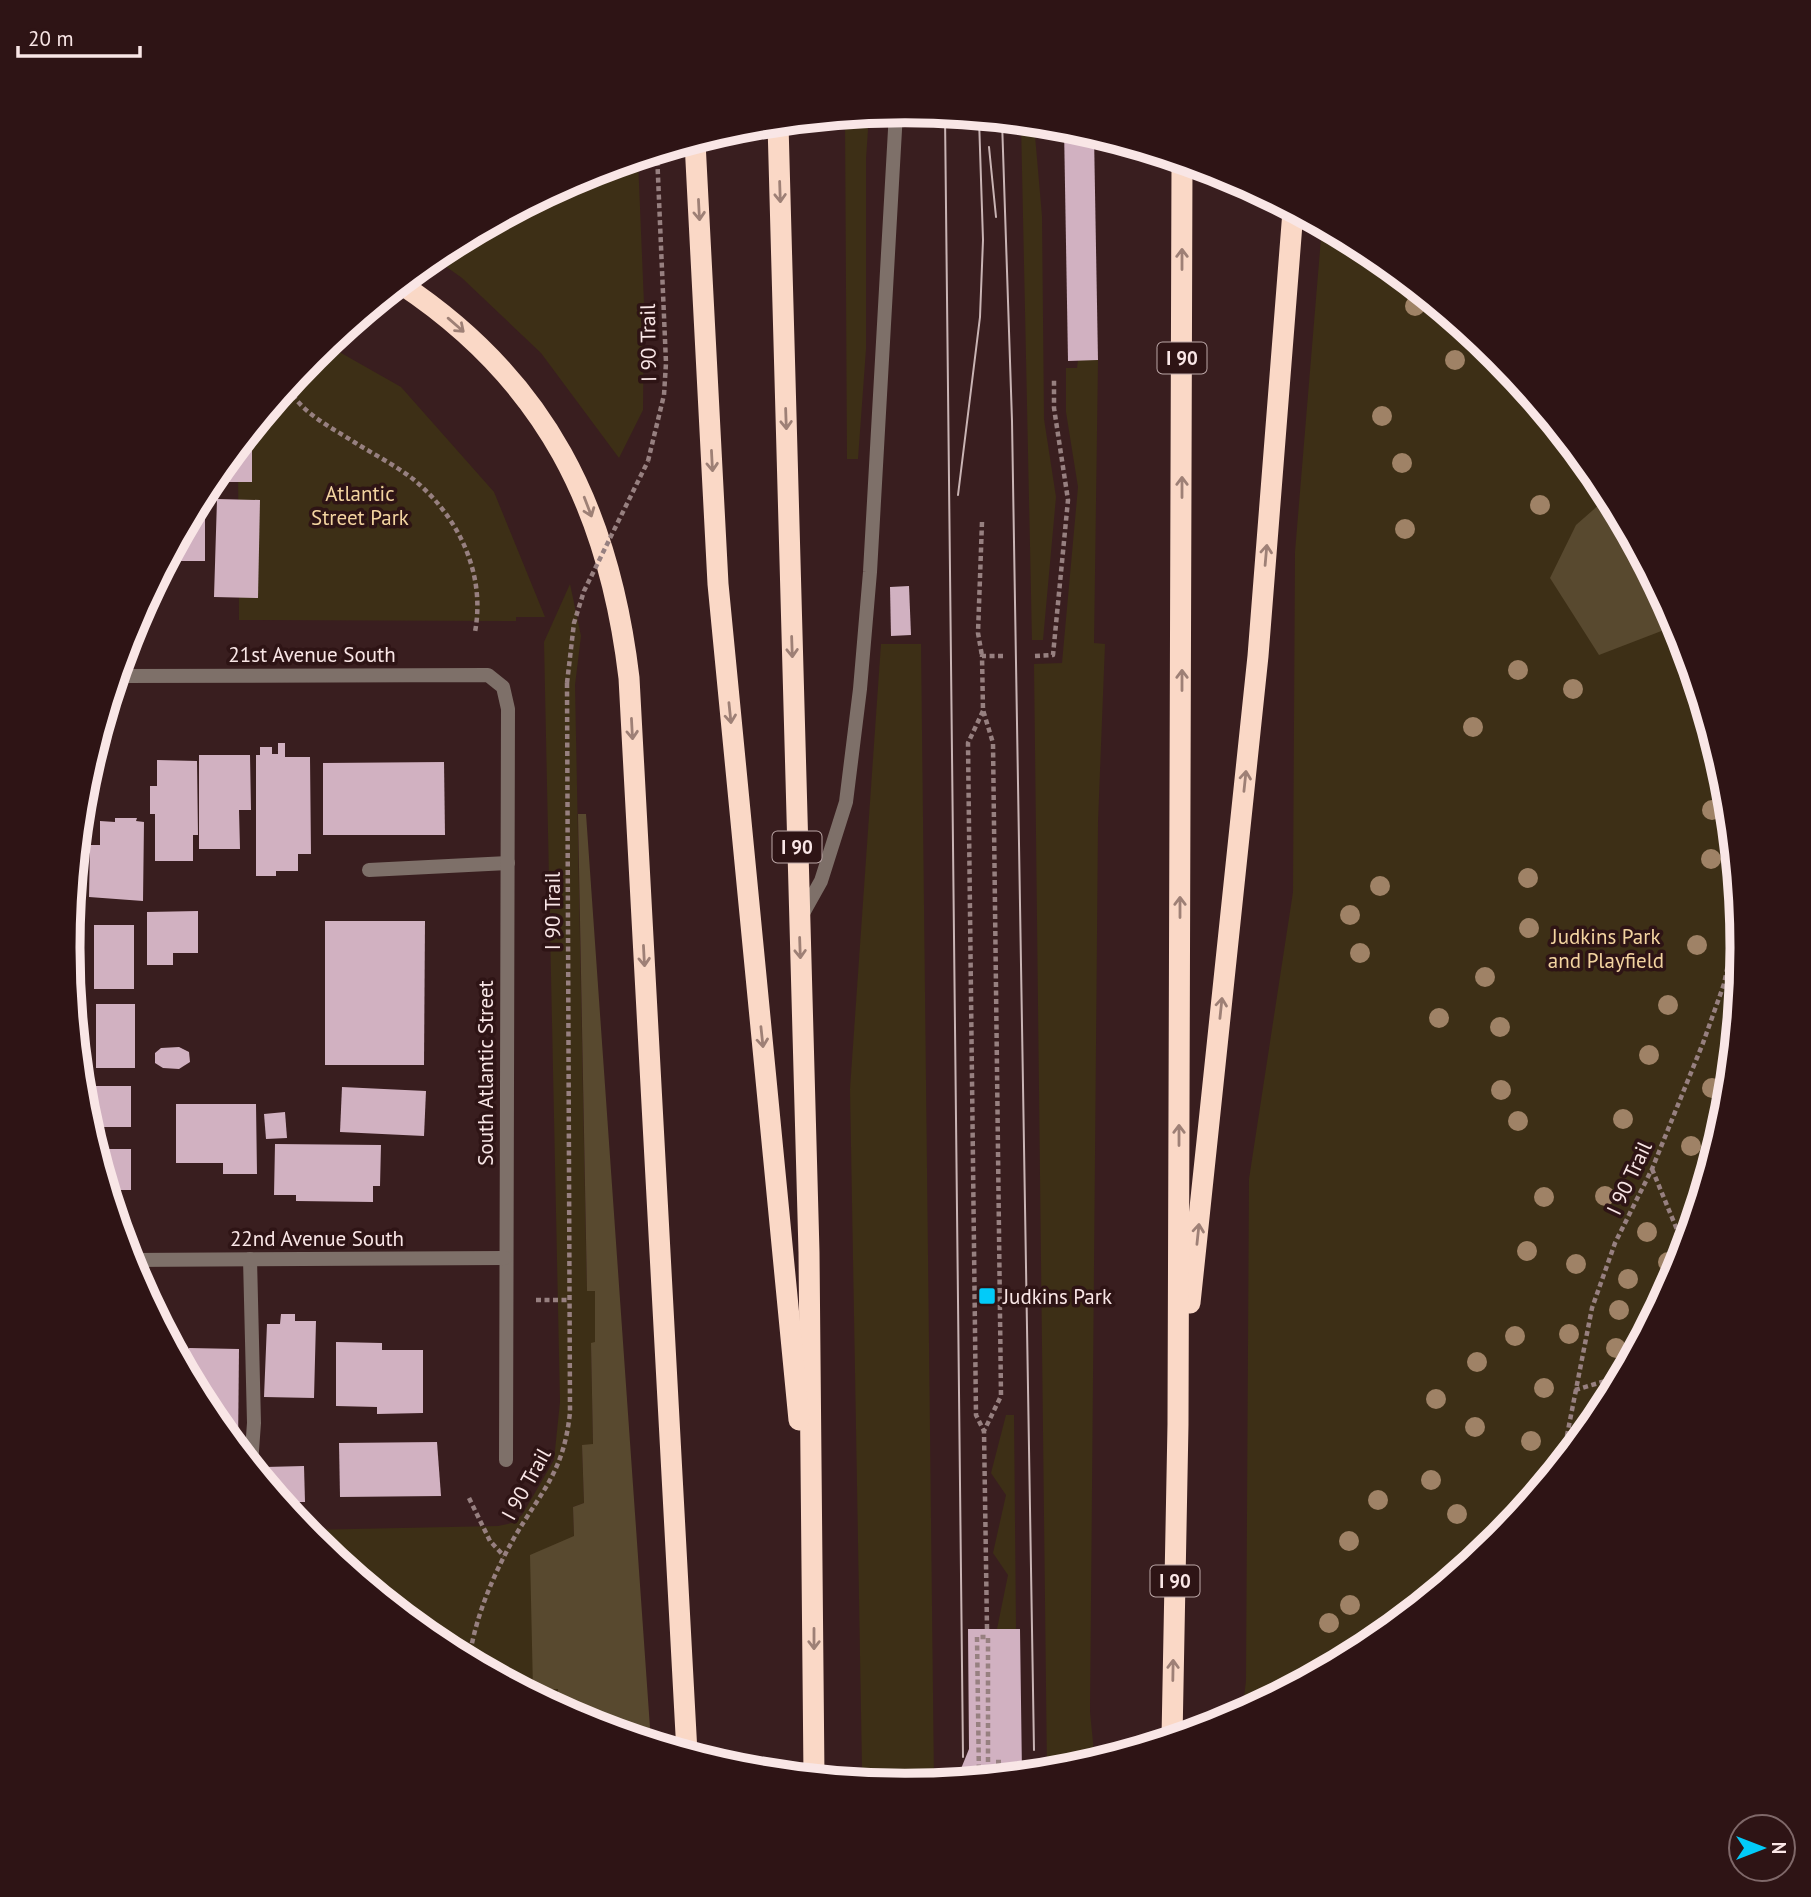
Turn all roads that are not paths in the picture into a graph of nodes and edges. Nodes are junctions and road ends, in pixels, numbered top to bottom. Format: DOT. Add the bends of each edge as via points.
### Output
graph roads {
  1 [pos="895,123"];
  2 [pos="778,134"];
  3 [pos="695,151"];
  4 [pos="1182,171"];
  5 [pos="1292,221"];
  6 [pos="409,290"];
  7 [pos="127,676"];
  8 [pos="503,687"];
  9 [pos="508,863"];
  10 [pos="369,870"];
  11 [pos="799,920"];
  12 [pos="505,1258"];
  13 [pos="250,1259"];
  14 [pos="142,1261"];
  15 [pos="1178,1424"];
  16 [pos="252,1452"];
  17 [pos="506,1460"];
  18 [pos="814,1571"];
  19 [pos="1172,1730"];
  20 [pos="686,1743"];
  21 [pos="814,1768"];
  1 -- 11 [label="street" via="870,572 846,802 821,881"];
  2 -- 11 [label="highway, I 90, one-way"];
  3 -- 18 [label="highway, one-way" via="718,584"];
  15 -- 4 [label="highway, I 90, one-way"];
  15 -- 5 [label="highway, one-way" via="1258,656"];
  6 -- 20 [label="highway, one-way" via="439,309 487,351 549,431 584,495 622,617 630,692"];
  7 -- 8 [label="street, 21st Avenue South" via="488,675"];
  8 -- 9 [label="street, South Atlantic Street" via="508,709"];
  9 -- 10 [label="street"];
  9 -- 12 [label="street, South Atlantic Street"];
  11 -- 18 [label="highway, I 90, one-way"];
  12 -- 13 [label="street, 22nd Avenue South"];
  12 -- 17 [label="street, South Atlantic Street"];
  13 -- 14 [label="street, 22nd Avenue South"];
  13 -- 16 [label="street"];
  19 -- 15 [label="highway, I 90, one-way"];
  18 -- 21 [label="highway, I 90, one-way"];
}
